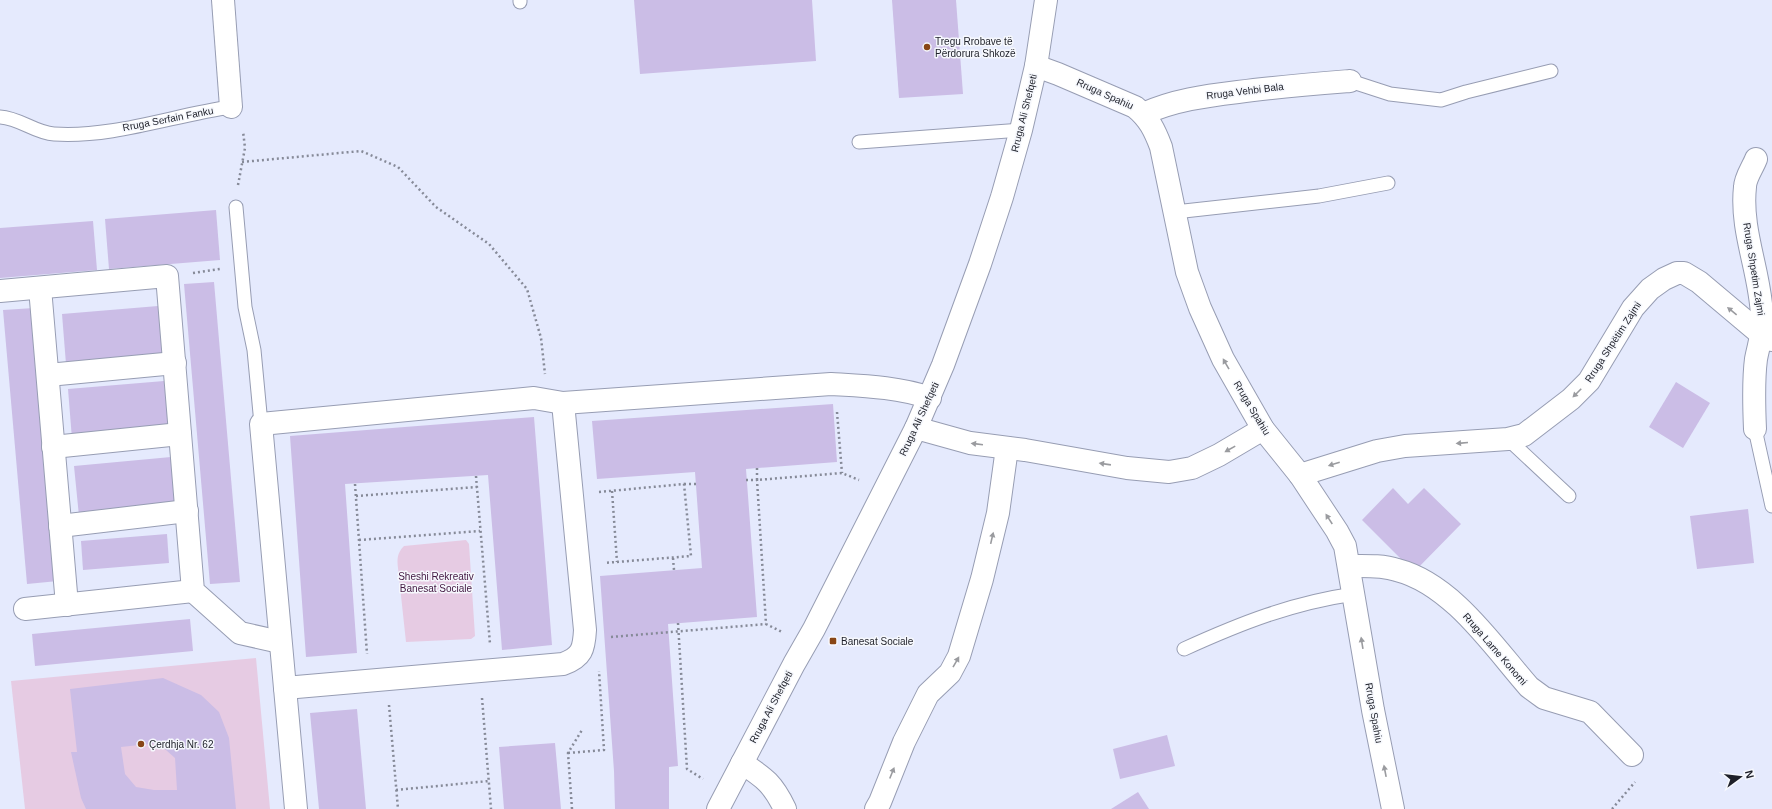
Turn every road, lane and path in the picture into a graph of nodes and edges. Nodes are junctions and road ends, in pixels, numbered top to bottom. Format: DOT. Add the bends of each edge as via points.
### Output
graph roads {
  1 [pos="223,0"];
  2 [pos="1046,0"];
  3 [pos="1036,66"];
  4 [pos="1551,71"];
  5 [pos="1350,81"];
  6 [pos="231,107"];
  7 [pos="1143,114"];
  8 [pos="0,117"];
  9 [pos="1021,130"];
  10 [pos="859,142"];
  11 [pos="1756,159"];
  12 [pos="242,162"];
  13 [pos="1388,183"];
  14 [pos="236,207"];
  15 [pos="1175,212"];
  16 [pos="40,288"];
  17 [pos="0,291"];
  18 [pos="1767,338"];
  19 [pos="175,363"];
  20 [pos="48,375"];
  21 [pos="930,398"];
  22 [pos="555,401"];
  23 [pos="836,410"];
  24 [pos="261,424"];
  25 [pos="916,428"];
  26 [pos="1263,429"];
  27 [pos="1755,429"];
  28 [pos="180,434"];
  29 [pos="1508,439"];
  30 [pos="54,447"];
  31 [pos="1007,448"];
  32 [pos="757,468"];
  33 [pos="1300,475"];
  34 [pos="476,476"];
  35 [pos="746,480"];
  36 [pos="757,480"];
  37 [pos="355,484"];
  38 [pos="684,484"];
  39 [pos="696,484"];
  40 [pos="477,487"];
  41 [pos="612,491"];
  42 [pos="593,493"];
  43 [pos="356,496"];
  44 [pos="1570,496"];
  45 [pos="1772,506"];
  46 [pos="187,511"];
  47 [pos="60,526"];
  48 [pos="480,531"];
  49 [pos="359,540"];
  50 [pos="673,558"];
  51 [pos="617,562"];
  52 [pos="599,564"];
  53 [pos="1349,566"];
  54 [pos="674,570"];
  55 [pos="193,591"];
  56 [pos="1354,594"];
  57 [pos="67,605"];
  58 [pos="25,609"];
  59 [pos="678,623"];
  60 [pos="766,624"];
  61 [pos="679,631"];
  62 [pos="604,637"];
  63 [pos="280,642"];
  64 [pos="806,643"];
  65 [pos="1184,649"];
  66 [pos="599,667"];
  67 [pos="486,671"];
  68 [pos="378,680"];
  69 [pos="285,688"];
  70 [pos="582,730"];
  71 [pos="568,753"];
  72 [pos="1632,755"];
  73 [pos="686,759"];
  74 [pos="742,763"];
  75 [pos="489,781"];
  76 [pos="396,790"];
  77 [pos="296,809"];
  78 [pos="398,809"];
  79 [pos="491,809"];
  80 [pos="572,809"];
  81 [pos="718,809"];
  82 [pos="785,809"];
  83 [pos="876,809"];
  84 [pos="1393,809"];
  1 -- 6 [label="street"];
  2 -- 3 [label="street, Rruga Ali Shefqeti"];
  3 -- 7 [label="street, Rruga Spahiu" via="1122,100"];
  3 -- 9 [label="street, Rruga Ali Shefqeti"];
  4 -- 5 [label="lane" via="1441,100 1390,94"];
  5 -- 7 [label="street, Rruga Vehbi Bala" via="1191,98 1164,104"];
  6 -- 8 [label="lane, Rruga Serfain Fanku" via="94,133 54,134 35,129 18,120"];
  6 -- 12 [label="path" via="242,126 245,148"];
  7 -- 15 [label="street, Rruga Spahiu" via="1154,128 1161,147"];
  9 -- 10 [label="lane"];
  9 -- 21 [label="street, Rruga Ali Shefqeti" via="980,264"];
  11 -- 18 [label="street, Rruga Shpetim Zajmi" via="1744,186 1745,214"];
  12 -- 14 [label="path"];
  12 -- 22 [label="path" via="361,152 398,166 436,207 489,244 526,289 541,338"];
  13 -- 15 [label="lane" via="1319,196"];
  14 -- 24 [label="lane" via="245,307 254,350"];
  26 -- 15 [label="street, Rruga Spahiu, one-way" via="1223,360 1200,308 1187,272"];
  16 -- 17 [label="street"];
  16 -- 19 [label="street" via="167,276"];
  16 -- 20 [label="street"];
  18 -- 27 [label="street, Rruga Shpetim Zajmi" via="1756,359"];
  18 -- 29 [label="street, Rruga Shpëtim Zajmi, one-way" via="1699,282 1684,273 1677,273 1650,289 1633,308 1589,381 1571,399 1524,435"];
  19 -- 20 [label="street"];
  19 -- 28 [label="street"];
  20 -- 30 [label="street"];
  21 -- 22 [label="street" via="909,391 830,384"];
  21 -- 25 [label="street, Rruga Ali Shefqeti"];
  22 -- 24 [label="street" via="534,398"];
  22 -- 67 [label="street" via="585,630 584,647 574,660 563,664"];
  23 -- 36 [label="path" via="842,473"];
  24 -- 63 [label="street"];
  31 -- 25 [label="street, one-way" via="970,444"];
  25 -- 64 [label="street, Rruga Ali Shefqeti"];
  26 -- 31 [label="street, one-way" via="1192,468 1169,472 1106,465"];
  26 -- 33 [label="street, Rruga Spahiu"];
  27 -- 45 [label="lane"];
  28 -- 30 [label="street"];
  28 -- 46 [label="street"];
  29 -- 33 [label="street, Rruga Shpëtim Zajmi, one-way" via="1405,446 1377,451"];
  29 -- 44 [label="lane"];
  30 -- 47 [label="street"];
  83 -- 31 [label="street, one-way" via="904,742 928,694 950,673 959,656 998,513"];
  32 -- 36 [label="path"];
  53 -- 33 [label="street, Rruga Spahiu, one-way" via="1345,546 1337,531"];
  34 -- 40 [label="path"];
  35 -- 36 [label="path"];
  36 -- 60 [label="path"];
  37 -- 43 [label="path"];
  38 -- 39 [label="path"];
  38 -- 41 [label="path"];
  38 -- 50 [label="path" via="691,556"];
  40 -- 43 [label="path"];
  40 -- 48 [label="path"];
  41 -- 42 [label="path"];
  41 -- 51 [label="path"];
  43 -- 49 [label="path"];
  46 -- 47 [label="street"];
  46 -- 55 [label="street"];
  47 -- 57 [label="street"];
  48 -- 49 [label="path"];
  48 -- 67 [label="path"];
  49 -- 68 [label="path"];
  50 -- 51 [label="path"];
  50 -- 54 [label="path"];
  51 -- 52 [label="path"];
  53 -- 56 [label="street, Rruga Spahiu"];
  53 -- 72 [label="street, Rruga Lame Konomi" via="1376,566 1423,579 1449,597 1529,688 1544,698 1590,712"];
  55 -- 57 [label="street"];
  55 -- 63 [label="street" via="240,633"];
  56 -- 65 [label="lane" via="1319,599 1287,608 1225,630"];
  84 -- 56 [label="street, Rruga Spahiu, one-way" via="1373,710"];
  57 -- 58 [label="street"];
  59 -- 61 [label="path"];
  60 -- 61 [label="path"];
  60 -- 64 [label="path"];
  61 -- 62 [label="path"];
  61 -- 73 [label="path"];
  63 -- 69 [label="street"];
  64 -- 74 [label="street, Rruga Ali Shefqeti"];
  66 -- 71 [label="path" via="604,750"];
  67 -- 68 [label="street"];
  67 -- 75 [label="path"];
  68 -- 69 [label="street"];
  68 -- 76 [label="path"];
  69 -- 77 [label="street"];
  70 -- 71 [label="path"];
  71 -- 80 [label="path"];
  74 -- 81 [label="street, Rruga Ali Shefqeti"];
  74 -- 82 [label="street" via="760,774 776,790"];
  75 -- 76 [label="path"];
  75 -- 79 [label="path"];
  76 -- 78 [label="path"];
}
